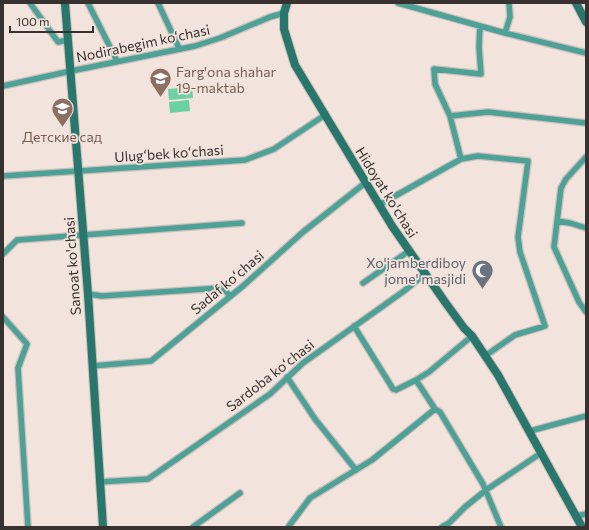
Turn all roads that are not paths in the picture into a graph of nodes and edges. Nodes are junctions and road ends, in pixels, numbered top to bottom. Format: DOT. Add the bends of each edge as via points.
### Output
graph roads {
  1 [pos="30,3"];
  2 [pos="65,3"];
  3 [pos="88,3"];
  4 [pos="158,3"];
  5 [pos="287,3"];
  6 [pos="398,3"];
  7 [pos="509,3"];
  8 [pos="576,3"];
  9 [pos="284,13"];
  10 [pos="586,22"];
  11 [pos="480,26"];
  12 [pos="505,33"];
  13 [pos="68,40"];
  14 [pos="180,48"];
  15 [pos="586,53"];
  16 [pos="117,61"];
  17 [pos="71,71"];
  18 [pos="3,86"];
  19 [pos="325,115"];
  20 [pos="450,116"];
  21 [pos="586,123"];
  22 [pos="586,157"];
  23 [pos="462,159"];
  24 [pos="78,172"];
  25 [pos="3,176"];
  26 [pos="365,183"];
  27 [pos="379,205"];
  28 [pos="557,221"];
  29 [pos="242,223"];
  30 [pos="586,228"];
  31 [pos="83,234"];
  32 [pos="409,251"];
  33 [pos="3,254"];
  34 [pos="426,273"];
  35 [pos="363,283"];
  36 [pos="88,294"];
  37 [pos="230,296"];
  38 [pos="586,312"];
  39 [pos="3,317"];
  40 [pos="354,326"];
  41 [pos="472,336"];
  42 [pos="485,356"];
  43 [pos="92,366"];
  44 [pos="288,377"];
  45 [pos="416,380"];
  46 [pos="435,409"];
  47 [pos="586,416"];
  48 [pos="530,431"];
  49 [pos="541,453"];
  50 [pos="356,470"];
  51 [pos="99,482"];
  52 [pos="486,490"];
  53 [pos="240,493"];
  54 [pos="586,514"];
  55 [pos="576,516"];
  56 [pos="289,526"];
  57 [pos="28,527"];
  58 [pos="103,527"];
  59 [pos="193,527"];
  60 [pos="442,527"];
  61 [pos="502,527"];
  62 [pos="582,527"];
  1 -- 13 [label="street" via="58,42"];
  2 -- 13 [label="street, Sanoat ko'chasi"];
  3 -- 16 [label="street"];
  4 -- 14 [label="street"];
  5 -- 9 [label="street, Hidoyat ko'chasi"];
  6 -- 11 [label="street"];
  7 -- 12 [label="street" via="510,17"];
  8 -- 10 [label="street"];
  9 -- 14 [label="street, Nodirabegim koʻchasi" via="220,38"];
  9 -- 19 [label="street, Hidoyat ko'chasi" via="284,29 295,65"];
  11 -- 12 [label="street"];
  11 -- 20 [label="street" via="481,74 434,69 435,84"];
  12 -- 15 [label="street"];
  13 -- 17 [label="street, Sanoat ko'chasi"];
  14 -- 16 [label="street, Nodirabegim koʻchasi"];
  16 -- 17 [label="street, Nodirabegim koʻchasi"];
  17 -- 18 [label="street, Nodirabegim koʻchasi"];
  17 -- 24 [label="street, Sanoat ko'chasi"];
  19 -- 24 [label="street, Ulugʻbek koʻchasi" via="274,149 245,160"];
  19 -- 26 [label="street, Hidoyat ko'chasi"];
  20 -- 21 [label="street" via="488,112"];
  20 -- 23 [label="street"];
  22 -- 28 [label="street" via="561,188"];
  23 -- 27 [label="street"];
  23 -- 42 [label="street" via="478,156 528,161 518,237 520,252 544,326 515,335"];
  24 -- 25 [label="street, Ulugʻbek koʻchasi"];
  24 -- 31 [label="street, Sanoat ko'chasi"];
  26 -- 27 [label="street, Hidoyat ko'chasi"];
  26 -- 37 [label="street, Sadaf koʻchasi" via="303,232"];
  27 -- 32 [label="street, Hidoyat ko'chasi"];
  28 -- 30 [label="street"];
  28 -- 38 [label="street" via="554,247"];
  29 -- 31 [label="street"];
  31 -- 33 [label="street" via="17,240"];
  31 -- 36 [label="street, Sanoat ko'chasi"];
  32 -- 34 [label="street, Hidoyat ko'chasi"];
  32 -- 35 [label="street"];
  34 -- 40 [label="street, Sardoba koʻchasi"];
  34 -- 41 [label="street, Hidoyat ko'chasi" via="454,315"];
  36 -- 37 [label="street" via="102,296 220,288"];
  36 -- 43 [label="street, Sanoat ko'chasi"];
  37 -- 43 [label="street, Sadaf koʻchasi" via="151,361"];
  39 -- 57 [label="street" via="27,344 18,368"];
  40 -- 44 [label="street, Sardoba koʻchasi"];
  40 -- 45 [label="street" via="393,389 400,390"];
  41 -- 42 [label="street, Hidoyat ko'chasi"];
  41 -- 45 [label="street"];
  42 -- 48 [label="street, Hidoyat ko'chasi"];
  43 -- 51 [label="street, Sanoat ko'chasi"];
  44 -- 50 [label="street" via="315,418"];
  44 -- 51 [label="street, Sardoba koʻchasi" via="270,394 148,479"];
  45 -- 46 [label="street"];
  46 -- 50 [label="street"];
  46 -- 52 [label="street" via="440,412"];
  47 -- 48 [label="street"];
  48 -- 49 [label="street, Hidoyat ko'chasi"];
  49 -- 52 [label="street"];
  49 -- 55 [label="street, Hidoyat ko'chasi"];
  50 -- 56 [label="street" via="310,498"];
  51 -- 58 [label="street, Sanoat ko'chasi"];
  52 -- 60 [label="street"];
  52 -- 61 [label="street"];
  53 -- 59 [label="street"];
  54 -- 55 [label="street"];
  55 -- 62 [label="street, Hidoyat ko'chasi"];
}
